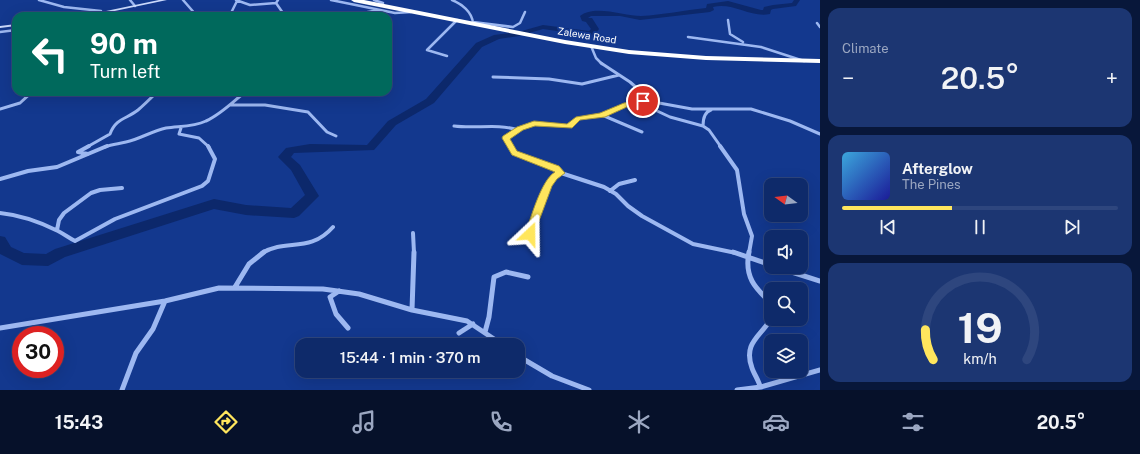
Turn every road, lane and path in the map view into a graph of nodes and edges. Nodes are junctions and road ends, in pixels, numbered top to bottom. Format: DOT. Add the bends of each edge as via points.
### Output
graph roads {
  1 [pos="40,0"];
  2 [pos="130,0"];
  3 [pos="165,0"];
  4 [pos="183,0"];
  5 [pos="278,0"];
  6 [pos="331,0"];
  7 [pos="354,0"];
  8 [pos="374,0"];
  9 [pos="452,0"];
  10 [pos="237,1"];
  11 [pos="276,4"];
  12 [pos="135,6"];
  13 [pos="380,8"];
  14 [pos="232,11"];
  15 [pos="100,12"];
  16 [pos="110,12"];
  17 [pos="194,12"];
  18 [pos="282,12"];
  19 [pos="363,12"];
  20 [pos="525,12"];
  21 [pos="457,20"];
  22 [pos="728,20"];
  23 [pos="473,23"];
  24 [pos="817,23"];
  25 [pos="12,26"];
  26 [pos="0,27"];
  27 [pos="820,28"];
  28 [pos="12,30"];
  29 [pos="0,32"];
  30 [pos="688,37"];
  31 [pos="751,45"];
  32 [pos="591,46"];
  33 [pos="447,56"];
  34 [pos="806,61"];
  35 [pos="820,61"];
  36 [pos="619,75"];
  37 [pos="493,77"];
  38 [pos="28,96"];
  39 [pos="153,96"];
  40 [pos="240,96"];
  41 [pos="638,102"];
  42 [pos="654,102"];
  43 [pos="229,105"];
  44 [pos="0,109"];
  45 [pos="716,109"];
  46 [pos="602,115"];
  47 [pos="454,126"];
  48 [pos="703,126"];
  49 [pos="181,128"];
  50 [pos="518,130"];
  51 [pos="642,132"];
  52 [pos="820,134"];
  53 [pos="336,136"];
  54 [pos="89,154"];
  55 [pos="561,173"];
  56 [pos="0,179"];
  57 [pos="635,180"];
  58 [pos="122,188"];
  59 [pos="610,191"];
  60 [pos="0,214"];
  61 [pos="333,227"];
  62 [pos="57,230"];
  63 [pos="413,233"];
  64 [pos="530,234"];
  65 [pos="748,257"];
  66 [pos="764,263"];
  67 [pos="798,274"];
  68 [pos="528,277"];
  69 [pos="820,281"];
  70 [pos="235,287"];
  71 [pos="339,291"];
  72 [pos="764,296"];
  73 [pos="165,301"];
  74 [pos="412,310"];
  75 [pos="473,324"];
  76 [pos="765,326"];
  77 [pos="0,328"];
  78 [pos="348,328"];
  79 [pos="484,332"];
  80 [pos="459,333"];
  81 [pos="493,338"];
  82 [pos="525,361"];
  83 [pos="820,370"];
  84 [pos="759,388"];
  85 [pos="122,390"];
  86 [pos="589,390"];
  87 [pos="737,390"];
  1 -- 15 [label="street" via="59,6"];
  2 -- 12 [label="street"];
  3 -- 12 [label="main road"];
  4 -- 17 [label="street"];
  5 -- 11 [label="street"];
  6 -- 13 [label="street"];
  7 -- 13 [label="highway, Zalewa Road"];
  8 -- 13 [label="street" via="383,3"];
  9 -- 23 [label="street" via="459,3 470,15"];
  10 -- 11 [label="street" via="256,5"];
  10 -- 14 [label="street"];
  11 -- 18 [label="street"];
  12 -- 16 [label="main road"];
  13 -- 19 [label="street"];
  13 -- 21 [label="highway, Zalewa Road"];
  20 -- 23 [label="street" via="515,27"];
  21 -- 23 [label="highway, Zalewa Road"];
  21 -- 33 [label="street" via="427,50"];
  22 -- 31 [label="street" via="729,35"];
  23 -- 32 [label="highway, Zalewa Road"];
  24 -- 27 [label="street"];
  25 -- 26 [label="main road"];
  28 -- 29 [label="street"];
  30 -- 31 [label="street"];
  31 -- 34 [label="street"];
  32 -- 34 [label="highway, Zalewa Road" via="629,52 706,58"];
  32 -- 36 [label="street" via="600,64"];
  34 -- 35 [label="highway, Zalewa Road"];
  36 -- 37 [label="street" via="582,84 549,79"];
  36 -- 42 [label="street"];
  38 -- 44 [label="street" via="20,103"];
  39 -- 54 [label="street" via="137,111 113,126 110,134 78,152"];
  40 -- 43 [label="street"];
  41 -- 42 [label="street"];
  41 -- 46 [label="street"];
  41 -- 48 [label="street" via="670,117"];
  42 -- 45 [label="street" via="682,108"];
  43 -- 49 [label="street" via="209,120"];
  43 -- 53 [label="street" via="265,105 308,112 327,132"];
  45 -- 48 [label="street" via="705,114"];
  45 -- 52 [label="street" via="751,109 790,121"];
  46 -- 50 [label="street" via="578,118 569,126 534,123"];
  46 -- 51 [label="street"];
  47 -- 50 [label="street" via="505,126"];
  48 -- 65 [label="street" via="709,130 738,170 744,214 752,236"];
  49 -- 54 [label="street" via="152,132 126,142 111,144"];
  49 -- 62 [label="street" via="179,134 199,138 209,147 215,159 206,184 115,219 78,240 72,240"];
  50 -- 55 [label="street" via="506,138 514,153 556,168"];
  54 -- 56 [label="street" via="58,167 28,171"];
  55 -- 59 [label="street"];
  55 -- 64 [label="street" via="553,177 548,186"];
  57 -- 59 [label="street" via="619,184"];
  58 -- 62 [label="street" via="91,193 64,213"];
  59 -- 65 [label="street" via="642,216 693,244"];
  60 -- 62 [label="street" via="14,215"];
  61 -- 70 [label="street" via="327,236 314,243 264,252 244,270"];
  63 -- 74 [label="street"];
  65 -- 66 [label="street"];
  65 -- 72 [label="street" via="754,287"];
  67 -- 69 [label="street"];
  68 -- 79 [label="street" via="507,271 500,272 494,277 489,317"];
  70 -- 71 [label="street"];
  70 -- 73 [label="street" via="219,288"];
  71 -- 74 [label="street" via="360,294"];
  71 -- 78 [label="street" via="330,297 336,314"];
  73 -- 77 [label="street"];
  73 -- 85 [label="street" via="153,329 136,353"];
  74 -- 75 [label="street"];
  75 -- 79 [label="street"];
  75 -- 80 [label="street"];
  76 -- 84 [label="street" via="752,342 748,353 750,367"];
  79 -- 81 [label="street"];
  82 -- 86 [label="street" via="558,380"];
  83 -- 84 [label="street"];
  84 -- 87 [label="street"];
}
